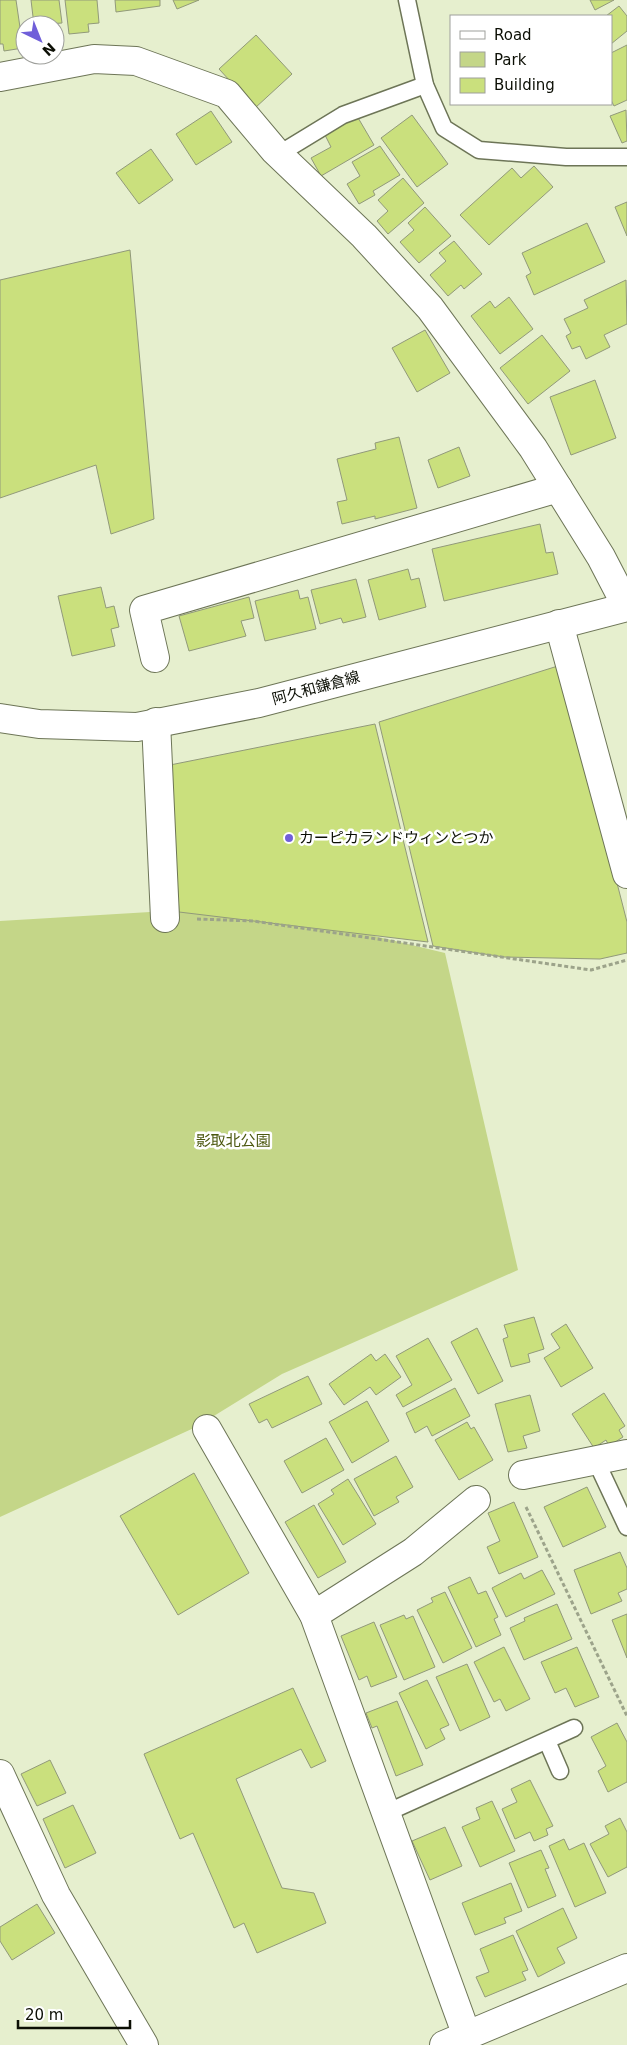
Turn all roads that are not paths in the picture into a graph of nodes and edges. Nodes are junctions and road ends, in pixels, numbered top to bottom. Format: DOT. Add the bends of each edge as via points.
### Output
graph roads {
  1 [pos="406,0"];
  2 [pos="0,77"];
  3 [pos="425,85"];
  4 [pos="279,154"];
  5 [pos="627,157"];
  6 [pos="558,488"];
  7 [pos="627,607"];
  8 [pos="559,624"];
  9 [pos="156,658"];
  10 [pos="0,718"];
  11 [pos="156,722"];
  12 [pos="627,874"];
  13 [pos="165,918"];
  14 [pos="207,1429"];
  15 [pos="627,1454"];
  16 [pos="596,1461"];
  17 [pos="523,1475"];
  18 [pos="476,1500"];
  19 [pos="627,1527"];
  20 [pos="314,1615"];
  21 [pos="574,1728"];
  22 [pos="547,1741"];
  23 [pos="560,1771"];
  24 [pos="0,1774"];
  25 [pos="386,1813"];
  26 [pos="627,1968"];
  27 [pos="454,2042"];
  28 [pos="144,2045"];
  1 -- 3 [label="lane"];
  2 -- 4 [label="street" via="94,58 136,61 227,94"];
  3 -- 4 [label="lane" via="343,115"];
  3 -- 5 [label="lane" via="444,128 479,150 566,157"];
  4 -- 6 [label="street" via="364,236 430,308 533,448"];
  6 -- 7 [label="street" via="601,557"];
  6 -- 9 [label="street" via="144,610"];
  7 -- 8 [label="street, 阿久和鎌倉線"];
  8 -- 11 [label="street, 阿久和鎌倉線" via="259,703"];
  8 -- 12 [label="street"];
  10 -- 11 [label="street, 阿久和鎌倉線" via="39,724 98,726 137,727"];
  11 -- 13 [label="street"];
  14 -- 20 [label="street"];
  15 -- 16 [label="street"];
  16 -- 17 [label="street"];
  16 -- 19 [label="lane"];
  18 -- 20 [label="street" via="412,1552"];
  20 -- 25 [label="street"];
  21 -- 22 [label="lane"];
  22 -- 23 [label="lane"];
  22 -- 25 [label="lane"];
  24 -- 28 [label="street" via="56,1895"];
  25 -- 27 [label="street"];
  26 -- 27 [label="street"];
}
